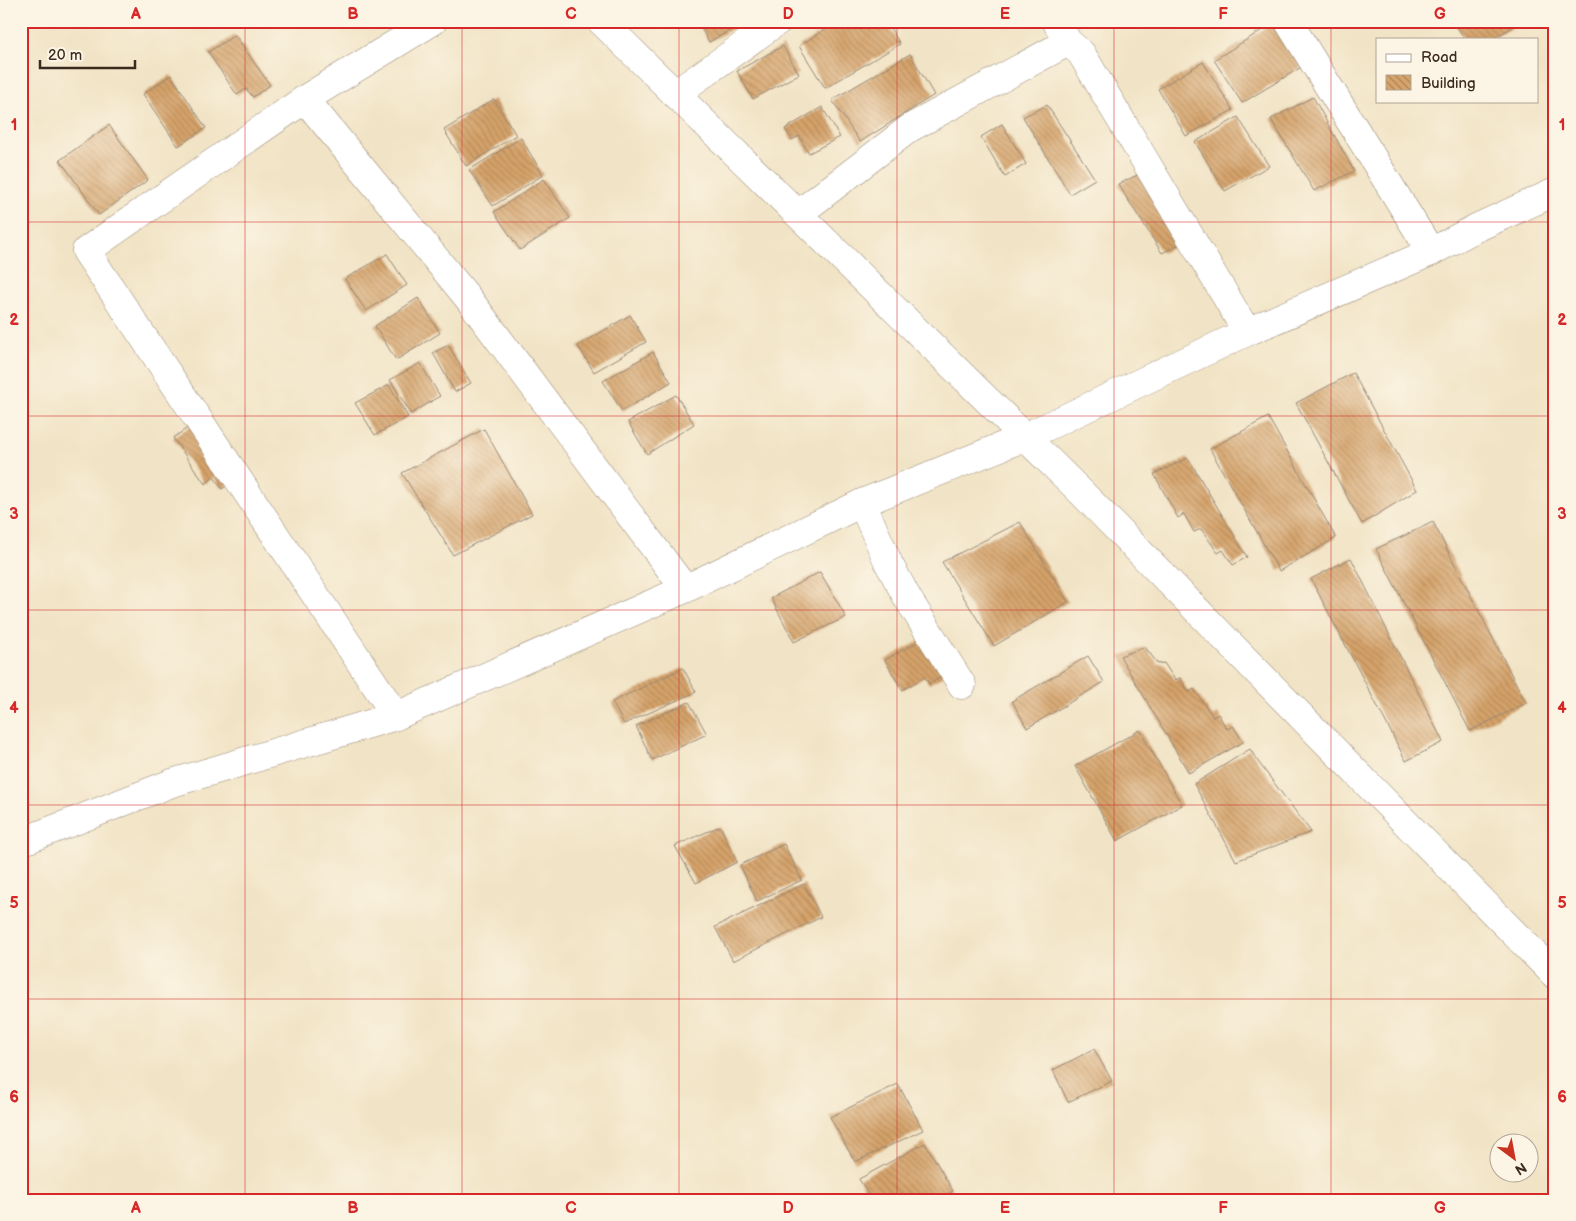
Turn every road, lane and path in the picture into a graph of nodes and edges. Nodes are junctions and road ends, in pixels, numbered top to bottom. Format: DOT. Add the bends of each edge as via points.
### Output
graph roads {
  1 [pos="433,21"];
  2 [pos="601,21"];
  3 [pos="778,21"];
  4 [pos="1288,21"];
  5 [pos="1062,32"];
  6 [pos="674,94"];
  7 [pos="305,99"];
  8 [pos="1555,192"];
  9 [pos="798,214"];
  10 [pos="1430,252"];
  11 [pos="1247,332"];
  12 [pos="1025,437"];
  13 [pos="862,503"];
  14 [pos="685,589"];
  15 [pos="962,685"];
  16 [pos="396,716"];
  17 [pos="21,842"];
  18 [pos="1555,975"];
  1 -- 7 [label="street"];
  2 -- 6 [label="street"];
  3 -- 6 [label="street"];
  4 -- 10 [label="street"];
  5 -- 9 [label="street" via="910,128"];
  5 -- 11 [label="street" via="1080,53"];
  6 -- 9 [label="street"];
  7 -- 14 [label="street" via="468,298"];
  7 -- 16 [label="street" via="86,252"];
  8 -- 10 [label="street"];
  9 -- 12 [label="street"];
  10 -- 11 [label="street"];
  11 -- 12 [label="street"];
  12 -- 13 [label="street"];
  12 -- 18 [label="street"];
  13 -- 14 [label="street"];
  13 -- 15 [label="street" via="889,564"];
  14 -- 16 [label="street"];
  16 -- 17 [label="street" via="172,783"];
}
